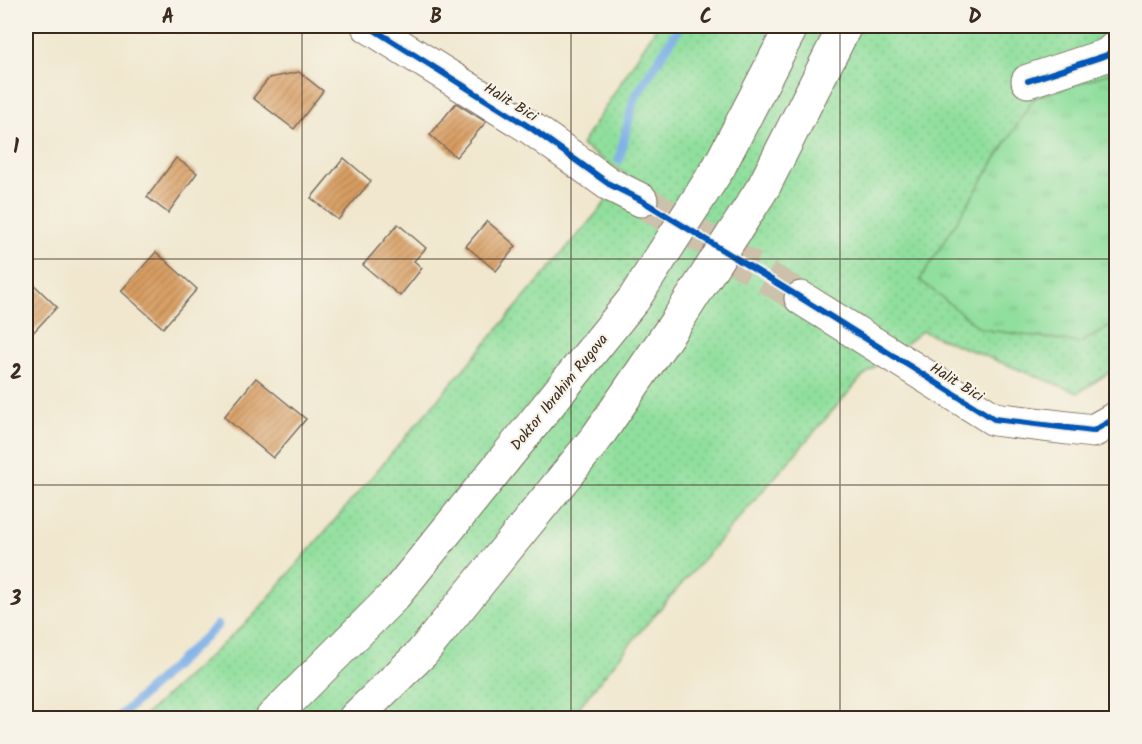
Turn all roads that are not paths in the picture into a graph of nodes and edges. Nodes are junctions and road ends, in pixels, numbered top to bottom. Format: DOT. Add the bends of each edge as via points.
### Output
graph roads {
  1 [pos="368,26"];
  2 [pos="792,26"];
  3 [pos="845,26"];
  4 [pos="1116,47"];
  5 [pos="1028,81"];
  6 [pos="640,200"];
  7 [pos="801,298"];
  8 [pos="1116,418"];
  9 [pos="272,718"];
  10 [pos="354,718"];
  1 -- 6 [label="main road, Halit Bici" via="531,128 609,184"];
  2 -- 9 [label="main road, Doktor Ibrahim Rugova, bridge" via="718,167 634,299 394,596"];
  3 -- 10 [label="main road, bridge" via="764,186 597,437 422,653"];
  4 -- 5 [label="main road" via="1107,55"];
  7 -- 8 [label="main road, Halit Bici" via="994,419 1093,431"];
}
